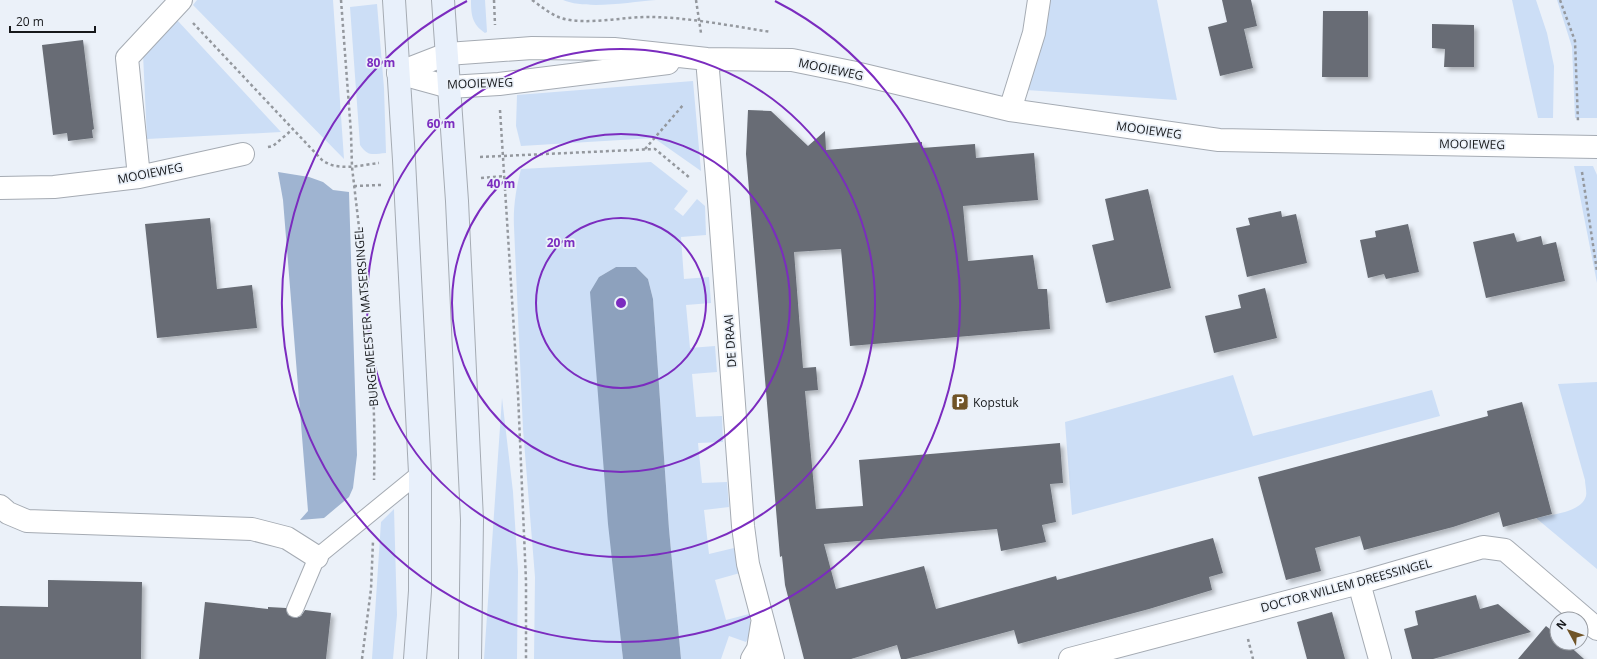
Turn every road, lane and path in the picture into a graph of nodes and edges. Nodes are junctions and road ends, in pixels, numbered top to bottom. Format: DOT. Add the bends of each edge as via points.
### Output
graph roads {
  1 [pos="341,0"];
  2 [pos="394,0"];
  3 [pos="443,0"];
  4 [pos="494,0"];
  5 [pos="532,0"];
  6 [pos="696,0"];
  7 [pos="1039,0"];
  8 [pos="1560,0"];
  9 [pos="177,2"];
  10 [pos="699,21"];
  11 [pos="774,33"];
  12 [pos="497,50"];
  13 [pos="447,54"];
  14 [pos="708,67"];
  15 [pos="398,73"];
  16 [pos="499,84"];
  17 [pos="449,87"];
  18 [pos="1010,110"];
  19 [pos="293,129"];
  20 [pos="1588,146"];
  21 [pos="645,149"];
  22 [pos="243,154"];
  23 [pos="504,155"];
  24 [pos="352,167"];
  25 [pos="139,177"];
  26 [pos="0,188"];
  27 [pos="719,201"];
  28 [pos="1597,271"];
  29 [pos="420,473"];
  30 [pos="0,506"];
  31 [pos="374,510"];
  32 [pos="317,557"];
  33 [pos="1359,582"];
  34 [pos="295,609"];
  35 [pos="763,621"];
  36 [pos="1597,630"];
  37 [pos="362,659"];
  38 [pos="415,659"];
  39 [pos="470,659"];
  40 [pos="526,659"];
  41 [pos="752,659"];
  42 [pos="773,659"];
  43 [pos="1070,659"];
  44 [pos="1380,659"];
  1 -- 24 [label="path, BURGEMEESTER MATSERSINGEL"];
  2 -- 15 [label="main road"];
  3 -- 13 [label="main road"];
  4 -- 12 [label="path"];
  5 -- 10 [label="path" via="548,12 579,21 652,17"];
  6 -- 10 [label="path"];
  7 -- 18 [label="street" via="1034,33"];
  8 -- 20 [label="path" via="1575,41 1578,102"];
  9 -- 19 [label="path"];
  9 -- 25 [label="street" via="128,58"];
  10 -- 11 [label="path"];
  10 -- 14 [label="path"];
  12 -- 13 [label="street, MOOIEWEG"];
  12 -- 14 [label="street, MOOIEWEG" via="614,49"];
  13 -- 15 [label="street, MOOIEWEG"];
  13 -- 17 [label="main road"];
  14 -- 16 [label="street, MOOIEWEG"];
  14 -- 18 [label="street, MOOIEWEG" via="792,60"];
  14 -- 21 [label="path"];
  14 -- 27 [label="street, DE DRAAI"];
  15 -- 17 [label="street, MOOIEWEG"];
  15 -- 29 [label="main road"];
  16 -- 17 [label="street, MOOIEWEG"];
  16 -- 23 [label="path"];
  17 -- 39 [label="main road" via="472,520"];
  18 -- 20 [label="street, MOOIEWEG" via="1219,140"];
  19 -- 22 [label="path" via="273,146"];
  19 -- 24 [label="path" via="328,165"];
  20 -- 28 [label="path"];
  21 -- 23 [label="path"];
  21 -- 27 [label="path" via="655,149"];
  22 -- 25 [label="street, MOOIEWEG"];
  23 -- 40 [label="path" via="518,394 526,581"];
  24 -- 31 [label="path, BURGEMEESTER MATSERSINGEL" via="372,366"];
  25 -- 26 [label="street, MOOIEWEG" via="54,187"];
  27 -- 35 [label="street, DE DRAAI" via="743,526 748,564"];
  29 -- 31 [label="lane"];
  29 -- 38 [label="main road" via="420,591"];
  30 -- 32 [label="street" via="8,514 27,521 252,529 287,538"];
  31 -- 32 [label="lane"];
  31 -- 37 [label="path, BURGEMEESTER MATSERSINGEL" via="371,589"];
  32 -- 34 [label="lane"];
  33 -- 36 [label="street, DOCTOR WILLEM DREESSINGEL" via="1483,547 1506,550"];
  33 -- 43 [label="street, DOCTOR WILLEM DREESSINGEL"];
  33 -- 44 [label="street"];
  35 -- 41 [label="street, DE DRAAI" via="758,649"];
  35 -- 42 [label="street, DE DRAAI"];
}
